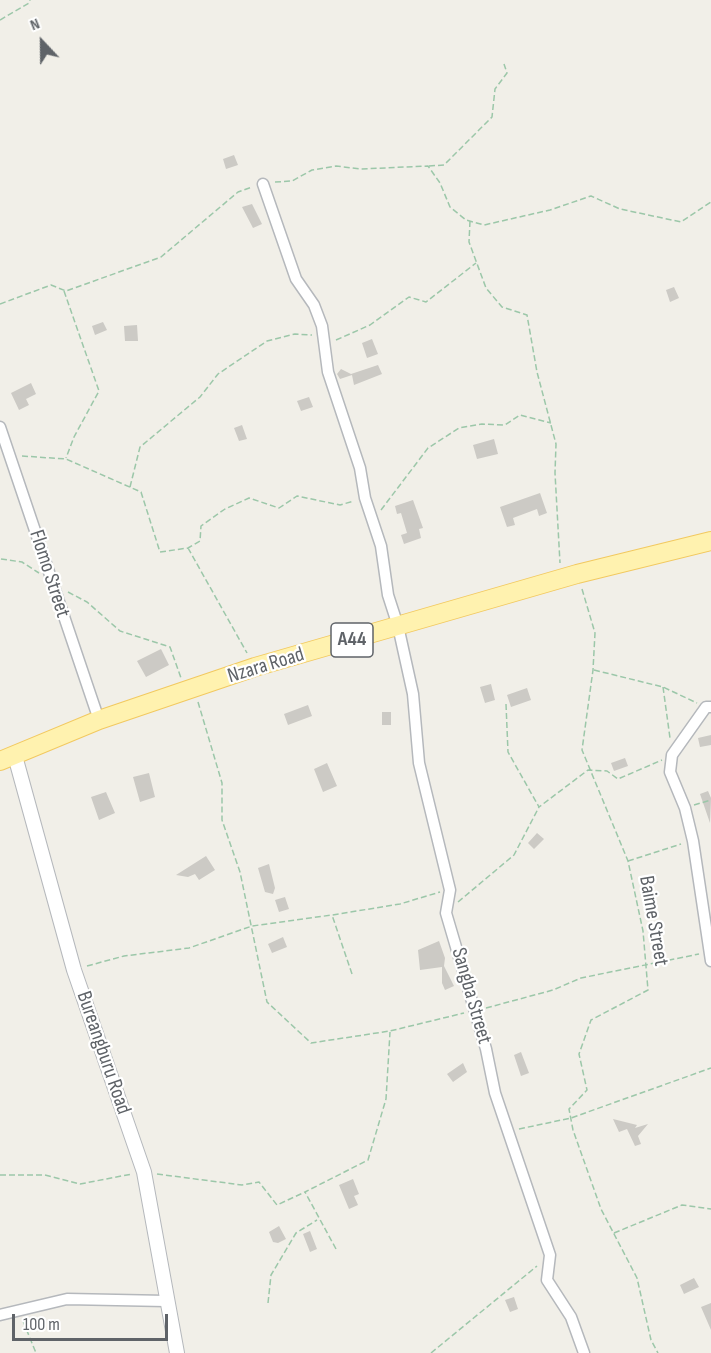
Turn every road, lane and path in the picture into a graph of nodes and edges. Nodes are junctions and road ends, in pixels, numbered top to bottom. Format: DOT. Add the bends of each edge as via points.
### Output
graph roads {
  1 [pos="30,0"];
  2 [pos="0,20"];
  3 [pos="504,64"];
  4 [pos="428,166"];
  5 [pos="263,184"];
  6 [pos="711,202"];
  7 [pos="470,222"];
  8 [pos="477,263"];
  9 [pos="64,291"];
  10 [pos="0,304"];
  11 [pos="325,345"];
  12 [pos="552,423"];
  13 [pos="0,427"];
  14 [pos="9,456"];
  15 [pos="66,459"];
  16 [pos="130,487"];
  17 [pos="365,498"];
  18 [pos="373,520"];
  19 [pos="711,541"];
  20 [pos="188,548"];
  21 [pos="2,559"];
  22 [pos="577,574"];
  23 [pos="559,579"];
  24 [pos="53,583"];
  25 [pos="398,626"];
  26 [pos="255,667"];
  27 [pos="593,670"];
  28 [pos="663,687"];
  29 [pos="194,688"];
  30 [pos="506,704"];
  31 [pos="708,707"];
  32 [pos="99,720"];
  33 [pos="672,755"];
  34 [pos="8,758"];
  35 [pos="588,770"];
  36 [pos="711,800"];
  37 [pos="539,807"];
  38 [pos="685,808"];
  39 [pos="693,841"];
  40 [pos="628,861"];
  41 [pos="450,890"];
  42 [pos="446,913"];
  43 [pos="332,915"];
  44 [pos="252,926"];
  45 [pos="710,956"];
  46 [pos="648,964"];
  47 [pos="74,970"];
  48 [pos="352,974"];
  49 [pos="476,1011"];
  50 [pos="390,1031"];
  51 [pos="711,1068"];
  52 [pos="571,1118"];
  53 [pos="510,1132"];
  54 [pos="711,1209"];
  55 [pos="318,1220"];
  56 [pos="614,1233"];
  57 [pos="336,1249"];
  58 [pos="550,1255"];
  59 [pos="166,1301"];
  60 [pos="268,1303"];
  61 [pos="11,1312"];
  62 [pos="0,1315"];
  63 [pos="36,1353"];
  64 [pos="177,1353"];
  65 [pos="431,1353"];
  66 [pos="584,1353"];
  67 [pos="658,1353"];
  1 -- 2 [label="path"];
  3 -- 4 [label="path" via="507,73 495,89 492,117 444,165"];
  4 -- 5 [label="path" via="336,166 312,170 292,181"];
  4 -- 7 [label="path" via="450,207"];
  5 -- 9 [label="path" via="238,192 161,257"];
  5 -- 11 [label="street, Sangba Street" via="296,279 322,326"];
  6 -- 7 [label="path" via="681,222 620,209 591,196 484,225"];
  7 -- 8 [label="path" via="469,242"];
  8 -- 11 [label="path" via="426,302 409,297 370,325"];
  8 -- 12 [label="path" via="486,288 502,307 526,315"];
  9 -- 10 [label="path" via="51,285"];
  9 -- 15 [label="path" via="99,391"];
  11 -- 16 [label="path" via="316,335 295,334 267,341 218,374 200,397 140,447"];
  11 -- 17 [label="street, Sangba Street" via="333,396 360,468"];
  12 -- 18 [label="path" via="520,415 504,425 459,428 428,448"];
  12 -- 23 [label="path" via="561,554"];
  13 -- 14 [label="street, Flomo Street"];
  14 -- 15 [label="path"];
  14 -- 24 [label="street, Flomo Street"];
  15 -- 16 [label="path"];
  16 -- 20 [label="path" via="141,492 160,552"];
  17 -- 18 [label="street, Sangba Street"];
  17 -- 20 [label="path" via="340,505 297,496 279,508 249,498 201,526 200,542"];
  18 -- 25 [label="street, Sangba Street"];
  19 -- 22 [label="main road, Nzara Road / A44"];
  20 -- 26 [label="path"];
  21 -- 24 [label="path" via="22,562"];
  22 -- 23 [label="main road, Nzara Road / A44"];
  22 -- 27 [label="path, Baime Street" via="594,633"];
  23 -- 25 [label="main road, Nzara Road / A44"];
  24 -- 29 [label="path" via="87,602 120,631 170,647 182,681"];
  24 -- 32 [label="street, Flomo Street"];
  25 -- 26 [label="main road, Nzara Road / A44"];
  25 -- 41 [label="street, Sangba Street" via="413,693 419,763"];
  26 -- 29 [label="main road, Nzara Road / A44"];
  27 -- 28 [label="path"];
  27 -- 35 [label="path, Baime Street" via="582,750"];
  28 -- 31 [label="path"];
  28 -- 33 [label="path"];
  29 -- 32 [label="main road, Nzara Road / A44"];
  29 -- 44 [label="path" via="222,783 222,820 240,872"];
  30 -- 37 [label="path" via="508,752"];
  31 -- 33 [label="street"];
  32 -- 34 [label="main road, Nzara Road / A44"];
  33 -- 35 [label="path" via="618,779 607,771"];
  33 -- 38 [label="street" via="670,772"];
  34 -- 47 [label="street, Bureangburu Road"];
  35 -- 37 [label="path"];
  35 -- 40 [label="path, Baime Street"];
  36 -- 38 [label="path"];
  37 -- 42 [label="path" via="514,855"];
  38 -- 39 [label="street"];
  39 -- 40 [label="path"];
  39 -- 45 [label="street"];
  40 -- 46 [label="path, Baime Street"];
  41 -- 42 [label="street, Sangba Street"];
  41 -- 43 [label="path" via="400,904"];
  42 -- 49 [label="street, Sangba Street"];
  43 -- 44 [label="path"];
  43 -- 48 [label="path"];
  44 -- 47 [label="path" via="189,948 124,956"];
  44 -- 50 [label="path" via="267,1002 311,1043"];
  45 -- 46 [label="path"];
  46 -- 49 [label="path" via="581,978 554,990"];
  46 -- 52 [label="path, Baime Street" via="648,990 591,1020 579,1054 587,1090 569,1109"];
  47 -- 59 [label="street, Bureangburu Road" via="144,1172"];
  49 -- 50 [label="path"];
  49 -- 53 [label="street, Sangba Street" via="495,1093"];
  50 -- 55 [label="path" via="386,1099 368,1160 305,1192"];
  51 -- 52 [label="path"];
  52 -- 53 [label="path"];
  52 -- 56 [label="path" via="601,1209"];
  53 -- 58 [label="street, Sangba Street"];
  54 -- 56 [label="path" via="682,1205"];
  55 -- 57 [label="path"];
  55 -- 60 [label="path" via="296,1233 271,1275"];
  56 -- 67 [label="path" via="637,1278 651,1341"];
  58 -- 65 [label="path"];
  58 -- 66 [label="street, Sangba Street" via="547,1280 571,1317"];
  59 -- 61 [label="street" via="67,1299"];
  59 -- 64 [label="street, Bureangburu Road"];
  61 -- 62 [label="street"];
  61 -- 63 [label="path" via="24,1322"];
}
